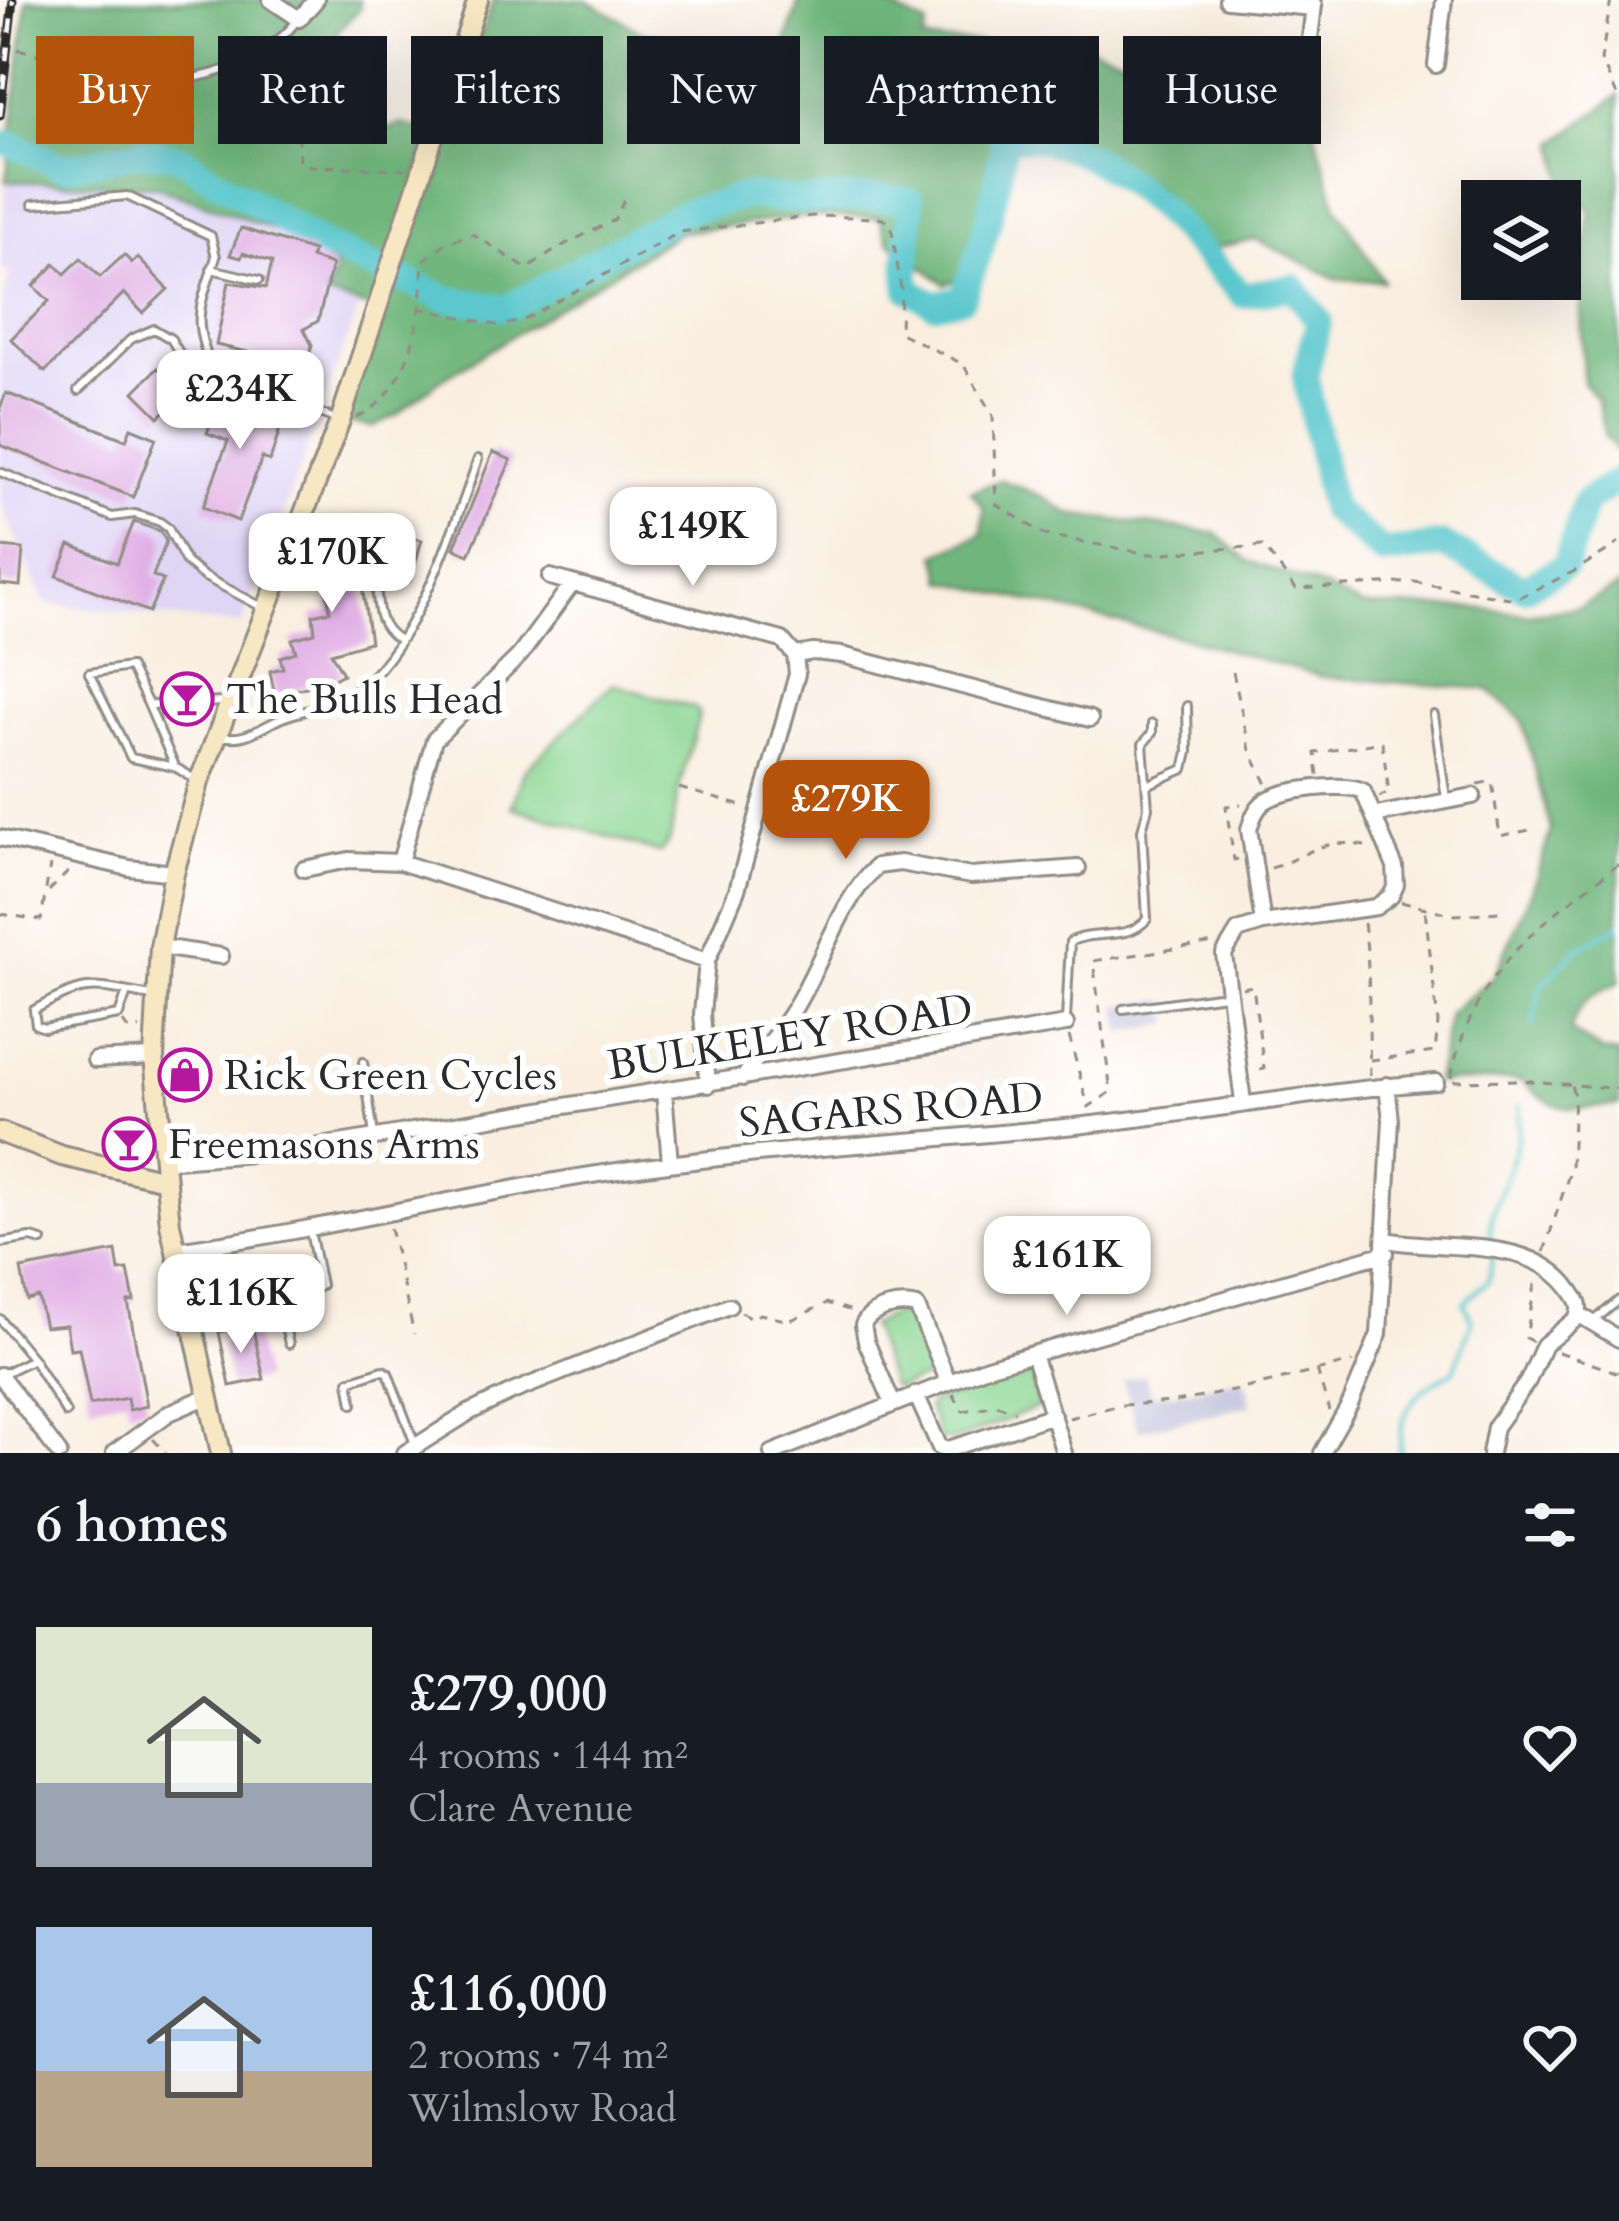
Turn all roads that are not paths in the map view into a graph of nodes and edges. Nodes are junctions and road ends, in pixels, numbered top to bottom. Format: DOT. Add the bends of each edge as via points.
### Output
graph roads {
  1 [pos="271,0"];
  2 [pos="316,0"];
  3 [pos="478,0"];
  4 [pos="1227,0"];
  5 [pos="1444,0"];
  6 [pos="1314,4"];
  7 [pos="298,19"];
  8 [pos="1310,36"];
  9 [pos="1436,65"];
  10 [pos="194,75"];
  11 [pos="33,204"];
  12 [pos="212,269"];
  13 [pos="259,280"];
  14 [pos="215,377"];
  15 [pos="78,391"];
  16 [pos="340,421"];
  17 [pos="478,459"];
  18 [pos="0,472"];
  19 [pos="550,577"];
  20 [pos="376,581"];
  21 [pos="572,584"];
  22 [pos="267,610"];
  23 [pos="398,639"];
  24 [pos="795,656"];
  25 [pos="232,701"];
  26 [pos="148,704"];
  27 [pos="1187,706"];
  28 [pos="1435,715"];
  29 [pos="1090,719"];
  30 [pos="1152,724"];
  31 [pos="218,735"];
  32 [pos="175,767"];
  33 [pos="199,782"];
  34 [pos="1147,784"];
  35 [pos="1476,789"];
  36 [pos="1446,802"];
  37 [pos="1373,808"];
  38 [pos="0,838"];
  39 [pos="400,862"];
  40 [pos="1078,868"];
  41 [pos="304,869"];
  42 [pos="174,873"];
  43 [pos="1263,923"];
  44 [pos="160,947"];
  45 [pos="222,957"];
  46 [pos="706,961"];
  47 [pos="127,992"];
  48 [pos="1228,992"];
  49 [pos="156,997"];
  50 [pos="1123,1009"];
  51 [pos="1066,1024"];
  52 [pos="154,1057"];
  53 [pos="95,1060"];
  54 [pos="363,1062"];
  55 [pos="744,1078"];
  56 [pos="1443,1082"];
  57 [pos="708,1085"];
  58 [pos="1379,1086"];
  59 [pos="664,1092"];
  60 [pos="1243,1102"];
  61 [pos="0,1132"];
  62 [pos="374,1138"];
  63 [pos="670,1163"];
  64 [pos="164,1171"];
  65 [pos="310,1231"];
  66 [pos="42,1241"];
  67 [pos="0,1243"];
  68 [pos="1386,1247"];
  69 [pos="175,1250"];
  70 [pos="1619,1300"];
  71 [pos="729,1306"];
  72 [pos="1578,1313"];
  73 [pos="0,1319"];
  74 [pos="1592,1322"];
  75 [pos="1619,1339"];
  76 [pos="289,1344"];
  77 [pos="1033,1354"];
  78 [pos="33,1359"];
  79 [pos="0,1375"];
  80 [pos="948,1381"];
  81 [pos="916,1394"];
  82 [pos="206,1397"];
  83 [pos="893,1404"];
  84 [pos="353,1405"];
  85 [pos="66,1413"];
  86 [pos="1054,1418"];
  87 [pos="411,1450"];
  88 [pos="939,1450"];
  89 [pos="58,1453"];
  90 [pos="114,1453"];
  91 [pos="221,1453"];
  92 [pos="772,1453"];
  93 [pos="1064,1453"];
  94 [pos="1322,1453"];
  95 [pos="1490,1453"];
  1 -- 7 [label="street"];
  2 -- 7 [label="street"];
  3 -- 16 [label="street"];
  4 -- 6 [label="street"];
  5 -- 9 [label="street"];
  6 -- 8 [label="street"];
  7 -- 10 [label="lane" via="260,58"];
  11 -- 12 [label="lane" via="136,198 211,236"];
  12 -- 13 [label="lane"];
  12 -- 14 [label="lane" via="199,332"];
  14 -- 15 [label="lane" via="191,371 167,334 148,330"];
  14 -- 16 [label="lane"];
  16 -- 22 [label="street"];
  17 -- 23 [label="lane" via="443,557"];
  18 -- 22 [label="lane" via="112,517 160,522 202,576"];
  19 -- 21 [label="street"];
  20 -- 23 [label="lane" via="379,619"];
  21 -- 24 [label="street" via="782,640"];
  21 -- 39 [label="street" via="520,655 434,740"];
  22 -- 25 [label="street"];
  23 -- 31 [label="lane" via="347,696 243,737"];
  24 -- 29 [label="street" via="842,656"];
  24 -- 46 [label="street" via="760,811"];
  25 -- 26 [label="lane"];
  25 -- 31 [label="street"];
  26 -- 32 [label="lane"];
  26 -- 32 [label="lane" via="130,668 89,673 131,758"];
  27 -- 34 [label="lane" via="1184,769"];
  28 -- 36 [label="lane"];
  30 -- 34 [label="lane" via="1143,745"];
  31 -- 33 [label="street"];
  32 -- 33 [label="lane"];
  33 -- 42 [label="street"];
  34 -- 51 [label="lane" via="1147,919 1131,932 1070,942"];
  35 -- 36 [label="street"];
  36 -- 37 [label="street"];
  37 -- 43 [label="street" via="1397,876 1391,896 1376,907"];
  37 -- 43 [label="street" via="1350,785 1260,807 1249,829"];
  38 -- 42 [label="street"];
  39 -- 41 [label="street"];
  39 -- 46 [label="street"];
  40 -- 55 [label="street" via="971,876 877,866"];
  42 -- 44 [label="street"];
  43 -- 48 [label="street" via="1232,936 1224,954"];
  44 -- 45 [label="street"];
  44 -- 49 [label="street"];
  46 -- 57 [label="street"];
  47 -- 47 [label="lane" via="119,1015 35,1025 34,1010 85,986"];
  47 -- 49 [label="lane"];
  48 -- 50 [label="lane"];
  48 -- 60 [label="street"];
  49 -- 52 [label="street"];
  51 -- 55 [label="street, BULKELEY ROAD"];
  52 -- 53 [label="street"];
  52 -- 64 [label="street"];
  54 -- 62 [label="lane"];
  55 -- 57 [label="street, BULKELEY ROAD"];
  56 -- 58 [label="street, SAGARS ROAD"];
  57 -- 59 [label="street, BULKELEY ROAD"];
  58 -- 60 [label="street, SAGARS ROAD"];
  58 -- 68 [label="street" via="1391,1120"];
  59 -- 62 [label="street, BULKELEY ROAD"];
  59 -- 63 [label="street"];
  60 -- 63 [label="street, SAGARS ROAD"];
  61 -- 64 [label="street" via="80,1161"];
  62 -- 64 [label="street, BULKELEY ROAD"];
  63 -- 65 [label="street, SAGARS ROAD"];
  64 -- 69 [label="street"];
  65 -- 69 [label="street, SAGARS ROAD"];
  65 -- 76 [label="lane" via="321,1285 279,1300"];
  66 -- 67 [label="lane"];
  68 -- 72 [label="street" via="1508,1252 1567,1284"];
  68 -- 77 [label="street"];
  68 -- 94 [label="street" via="1372,1358"];
  69 -- 82 [label="street"];
  70 -- 74 [label="lane"];
  71 -- 87 [label="street" via="512,1392"];
  72 -- 74 [label="street"];
  72 -- 95 [label="street" via="1543,1347 1495,1427"];
  73 -- 78 [label="lane"];
  74 -- 75 [label="street"];
  77 -- 80 [label="street"];
  77 -- 86 [label="street"];
  78 -- 79 [label="lane"];
  78 -- 85 [label="lane"];
  79 -- 89 [label="street"];
  80 -- 81 [label="street"];
  80 -- 83 [label="street" via="917,1307 903,1304 865,1319"];
  81 -- 83 [label="street"];
  81 -- 88 [label="street"];
  82 -- 90 [label="street"];
  82 -- 91 [label="street"];
  83 -- 92 [label="street"];
  84 -- 87 [label="lane" via="349,1381 388,1373"];
  86 -- 88 [label="street"];
  86 -- 93 [label="street"];
}
